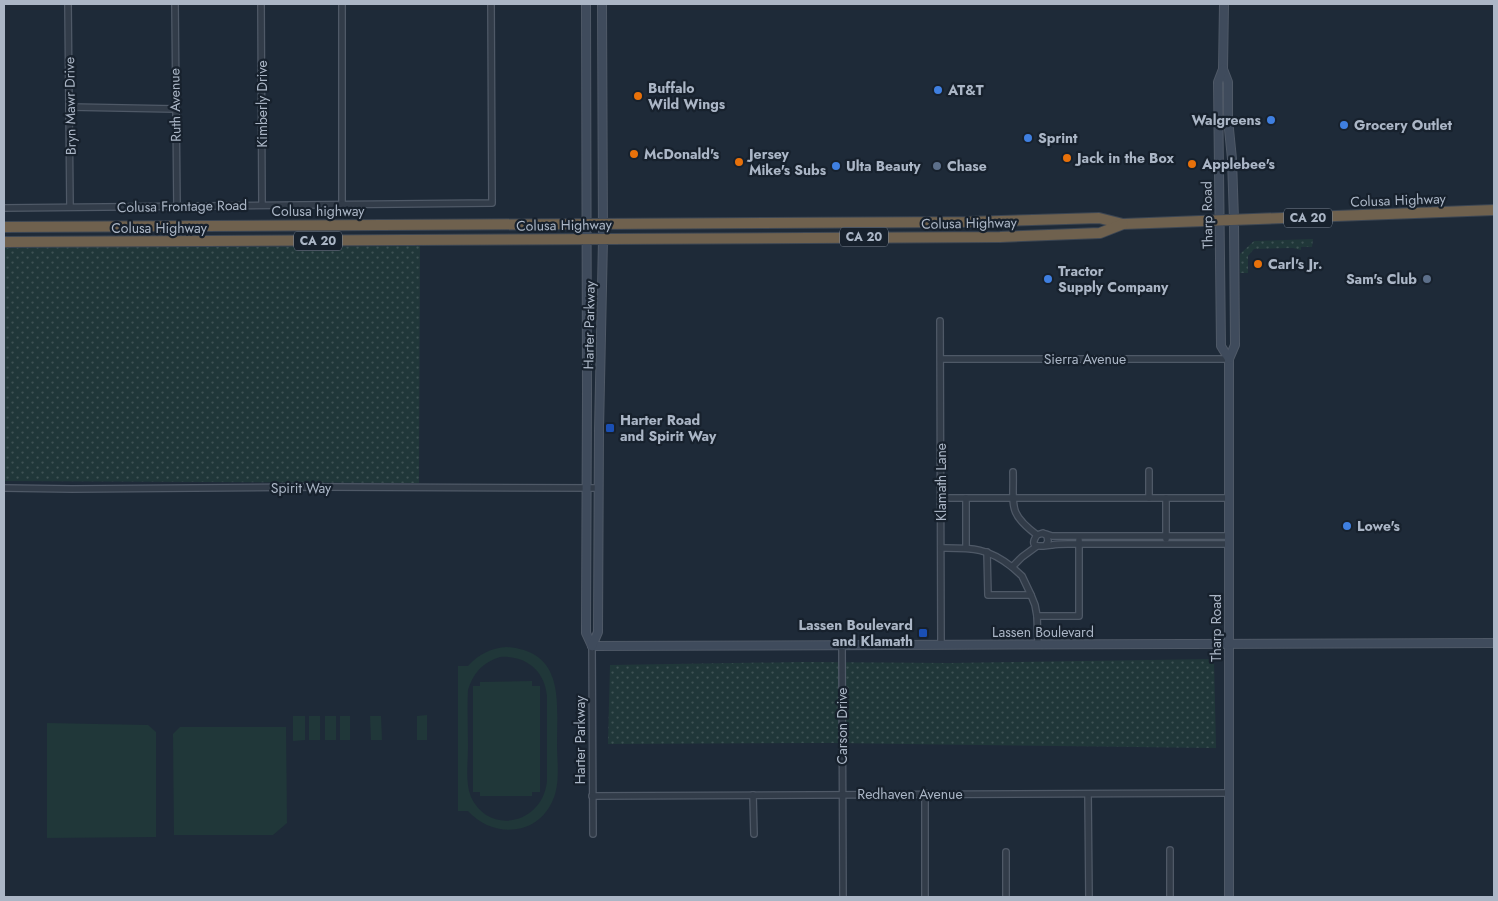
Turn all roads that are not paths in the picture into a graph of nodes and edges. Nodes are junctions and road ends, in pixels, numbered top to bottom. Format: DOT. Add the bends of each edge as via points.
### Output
graph roads {
  1 [pos="68,4"];
  2 [pos="175,4"];
  3 [pos="262,4"];
  4 [pos="342,4"];
  5 [pos="491,4"];
  6 [pos="586,4"];
  7 [pos="602,4"];
  8 [pos="1224,4"];
  9 [pos="1223,69"];
  10 [pos="70,107"];
  11 [pos="175,110"];
  12 [pos="262,204"];
  13 [pos="342,204"];
  14 [pos="70,207"];
  15 [pos="177,207"];
  16 [pos="4,208"];
  17 [pos="1494,210"];
  18 [pos="1219,220"];
  19 [pos="1234,220"];
  20 [pos="603,223"];
  21 [pos="587,224"];
  22 [pos="1123,224"];
  23 [pos="4,227"];
  24 [pos="587,239"];
  25 [pos="603,239"];
  26 [pos="4,242"];
  27 [pos="940,320"];
  28 [pos="941,359"];
  29 [pos="1229,359"];
  30 [pos="1149,471"];
  31 [pos="1014,472"];
  32 [pos="4,488"];
  33 [pos="586,488"];
  34 [pos="598,488"];
  35 [pos="941,498"];
  36 [pos="966,498"];
  37 [pos="1150,498"];
  38 [pos="1166,498"];
  39 [pos="1228,498"];
  40 [pos="1014,499"];
  41 [pos="1045,534"];
  42 [pos="1036,535"];
  43 [pos="1078,536"];
  44 [pos="1166,536"];
  45 [pos="1228,540"];
  46 [pos="1078,544"];
  47 [pos="1166,544"];
  48 [pos="1046,545"];
  49 [pos="1037,546"];
  50 [pos="941,548"];
  51 [pos="966,548"];
  52 [pos="988,552"];
  53 [pos="1012,567"];
  54 [pos="1031,594"];
  55 [pos="1037,616"];
  56 [pos="1494,643"];
  57 [pos="940,644"];
  58 [pos="1038,644"];
  59 [pos="1228,644"];
  60 [pos="842,645"];
  61 [pos="592,646"];
  62 [pos="924,793"];
  63 [pos="1228,793"];
  64 [pos="842,794"];
  65 [pos="1088,794"];
  66 [pos="753,795"];
  67 [pos="592,796"];
  68 [pos="593,834"];
  69 [pos="754,834"];
  70 [pos="1170,850"];
  71 [pos="1006,852"];
  72 [pos="843,897"];
  73 [pos="925,897"];
  74 [pos="1006,897"];
  75 [pos="1088,897"];
  76 [pos="1170,897"];
  77 [pos="1229,897"];
  1 -- 10 [label="street, Bryn Mawr Drive"];
  2 -- 11 [label="street, Ruth Avenue"];
  3 -- 12 [label="street, Kimberly Drive"];
  4 -- 13 [label="street"];
  5 -- 13 [label="street, Colusa Frontage Road" via="492,203"];
  6 -- 21 [label="street, Harter Parkway"];
  7 -- 20 [label="street, Harter Parkway"];
  8 -- 9 [label="street, Tharp Road"];
  9 -- 18 [label="street, Tharp Road" via="1218,82"];
  9 -- 19 [label="street, Tharp Road" via="1228,82"];
  10 -- 11 [label="street"];
  10 -- 14 [label="street, Bryn Mawr Drive"];
  11 -- 15 [label="street, Ruth Avenue"];
  12 -- 13 [label="street, Colusa Frontage Road"];
  12 -- 15 [label="street, Colusa Frontage Road"];
  14 -- 15 [label="street, Colusa Frontage Road"];
  14 -- 16 [label="street, Colusa Frontage Road"];
  17 -- 19 [label="highway, Colusa Highway / CA 20"];
  18 -- 19 [label="highway, Colusa Highway / CA 20"];
  18 -- 22 [label="highway, Colusa Highway / CA 20"];
  18 -- 29 [label="street, Tharp Road" via="1221,346"];
  19 -- 29 [label="street, Tharp Road" via="1235,345"];
  20 -- 21 [label="highway, Colusa Highway / CA 20"];
  20 -- 22 [label="highway, Colusa Highway / CA 20" via="956,222 1099,218"];
  20 -- 25 [label="street, Harter Parkway"];
  21 -- 23 [label="highway, Colusa highway / CA 20"];
  21 -- 24 [label="street, Harter Parkway"];
  22 -- 25 [label="highway, Colusa Highway / CA 20" via="1100,233 1000,237"];
  24 -- 25 [label="highway, Colusa Highway / CA 20"];
  24 -- 26 [label="highway, Colusa Highway / CA 20"];
  24 -- 33 [label="street, Harter Parkway"];
  25 -- 34 [label="street, Harter Parkway"];
  27 -- 28 [label="street, Klamath Lane"];
  28 -- 29 [label="street, Sierra Avenue"];
  28 -- 35 [label="street, Klamath Lane"];
  29 -- 39 [label="street, Tharp Road"];
  30 -- 37 [label="street"];
  31 -- 40 [label="street"];
  32 -- 33 [label="street, Spirit Way"];
  33 -- 34 [label="street, Spirit Way"];
  33 -- 61 [label="street, Harter Parkway" via="586,633"];
  34 -- 61 [label="street, Harter Parkway" via="598,632"];
  35 -- 36 [label="street"];
  35 -- 50 [label="street, Klamath Lane"];
  36 -- 40 [label="street"];
  36 -- 51 [label="street"];
  37 -- 38 [label="street"];
  37 -- 40 [label="street"];
  38 -- 39 [label="street"];
  38 -- 44 [label="street"];
  39 -- 45 [label="street, Tharp Road"];
  40 -- 42 [label="street" via="1016,517"];
  41 -- 42 [label="street"];
  41 -- 43 [label="street"];
  41 -- 48 [label="street"];
  42 -- 49 [label="street"];
  43 -- 44 [label="street"];
  43 -- 46 [label="street"];
  44 -- 45 [label="street"];
  44 -- 47 [label="street"];
  45 -- 47 [label="street"];
  45 -- 59 [label="street, Tharp Road"];
  46 -- 47 [label="street"];
  46 -- 48 [label="street"];
  46 -- 55 [label="street" via="1080,616"];
  48 -- 49 [label="street"];
  49 -- 53 [label="street"];
  50 -- 51 [label="street"];
  50 -- 57 [label="street, Klamath Lane"];
  51 -- 52 [label="street"];
  52 -- 53 [label="street"];
  52 -- 54 [label="street" via="988,595"];
  53 -- 54 [label="street" via="1022,576"];
  54 -- 55 [label="street"];
  55 -- 58 [label="street"];
  56 -- 59 [label="street, Lassen Boulevard"];
  57 -- 58 [label="street, Lassen Boulevard"];
  57 -- 60 [label="street, Lassen Boulevard"];
  58 -- 59 [label="street, Lassen Boulevard"];
  59 -- 63 [label="street, Tharp Road"];
  60 -- 61 [label="street, Lassen Boulevard"];
  60 -- 64 [label="street, Carson Drive"];
  61 -- 67 [label="street, Harter Parkway"];
  62 -- 64 [label="street, Redhaven Avenue"];
  62 -- 65 [label="street, Redhaven Avenue"];
  62 -- 73 [label="street"];
  63 -- 65 [label="street, Redhaven Avenue"];
  63 -- 77 [label="street, Tharp Road"];
  64 -- 66 [label="street, Redhaven Avenue"];
  64 -- 72 [label="street, Carson Drive"];
  65 -- 75 [label="street"];
  66 -- 67 [label="street, Redhaven Avenue"];
  66 -- 69 [label="street"];
  67 -- 68 [label="street, Harter Parkway"];
  70 -- 76 [label="street"];
  71 -- 74 [label="street"];
}
